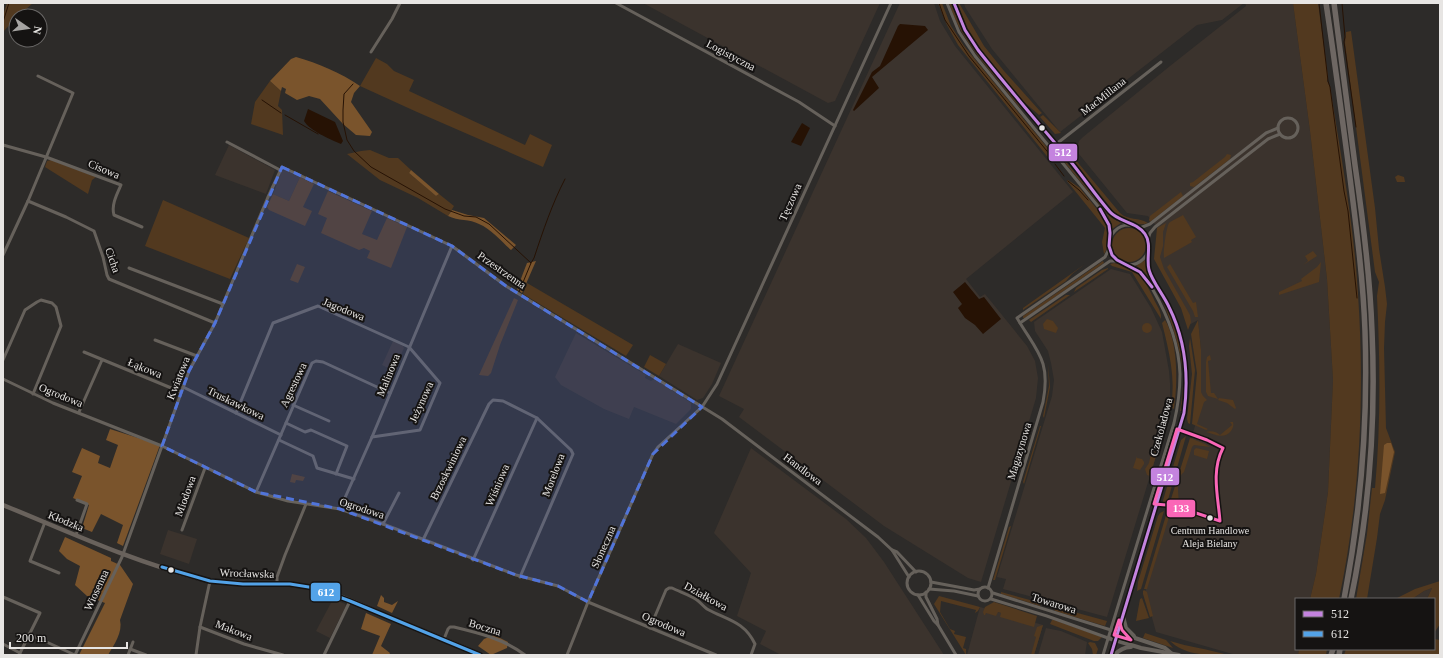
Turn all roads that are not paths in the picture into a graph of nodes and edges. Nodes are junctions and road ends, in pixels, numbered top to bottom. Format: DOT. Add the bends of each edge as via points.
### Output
graph roads {
  1 [pos="400,3"];
  2 [pos="616,3"];
  3 [pos="890,3"];
  4 [pos="947,3"];
  5 [pos="954,3"];
  6 [pos="1326,3"];
  7 [pos="1334,3"];
  8 [pos="371,52"];
  9 [pos="1161,62"];
  10 [pos="38,76"];
  11 [pos="835,126"];
  12 [pos="1278,128"];
  13 [pos="1280,134"];
  14 [pos="227,142"];
  15 [pos="3,145"];
  16 [pos="1055,145"];
  17 [pos="46,157"];
  18 [pos="1236,157"];
  19 [pos="1239,161"];
  20 [pos="281,168"];
  21 [pos="1192,191"];
  22 [pos="1195,196"];
  23 [pos="28,201"];
  24 [pos="1129,225"];
  25 [pos="142,227"];
  26 [pos="1140,228"];
  27 [pos="1110,237"];
  28 [pos="1148,239"];
  29 [pos="452,246"];
  30 [pos="1109,249"];
  31 [pos="1148,249"];
  32 [pos="3,255"];
  33 [pos="1117,261"];
  34 [pos="1125,264"];
  35 [pos="128,268"];
  36 [pos="222,304"];
  37 [pos="215,322"];
  38 [pos="1020,323"];
  39 [pos="155,340"];
  40 [pos="409,347"];
  41 [pos="84,352"];
  42 [pos="197,356"];
  43 [pos="3,360"];
  44 [pos="102,360"];
  45 [pos="3,379"];
  46 [pos="183,387"];
  47 [pos="181,392"];
  48 [pos="390,393"];
  49 [pos="33,394"];
  50 [pos="489,404"];
  51 [pos="293,405"];
  52 [pos="702,407"];
  53 [pos="79,412"];
  54 [pos="236,413"];
  55 [pos="537,418"];
  56 [pos="328,421"];
  57 [pos="286,423"];
  58 [pos="282,435"];
  59 [pos="372,437"];
  60 [pos="279,440"];
  61 [pos="162,446"];
  62 [pos="658,447"];
  63 [pos="205,468"];
  64 [pos="336,474"];
  65 [pos="354,479"];
  66 [pos="256,492"];
  67 [pos="399,493"];
  68 [pos="77,500"];
  69 [pos="306,504"];
  70 [pos="3,505"];
  71 [pos="340,509"];
  72 [pos="45,522"];
  73 [pos="383,524"];
  74 [pos="182,530"];
  75 [pos="76,535"];
  76 [pos="422,540"];
  77 [pos="892,550"];
  78 [pos="123,554"];
  79 [pos="473,560"];
  80 [pos="916,572"];
  81 [pos="60,573"];
  82 [pos="520,576"];
  83 [pos="909,577"];
  84 [pos="210,581"];
  85 [pos="931,582"];
  86 [pos="276,584"];
  87 [pos="930,588"];
  88 [pos="988,588"];
  89 [pos="980,589"];
  90 [pos="926,592"];
  91 [pos="993,593"];
  92 [pos="918,595"];
  93 [pos="978,596"];
  94 [pos="3,597"];
  95 [pos="1344,598"];
  96 [pos="1351,598"];
  97 [pos="991,599"];
  98 [pos="350,601"];
  99 [pos="588,602"];
  100 [pos="1123,616"];
  101 [pos="938,625"];
  102 [pos="200,627"];
  103 [pos="650,628"];
  104 [pos="1110,630"];
  105 [pos="1118,632"];
  106 [pos="29,634"];
  107 [pos="1108,638"];
  108 [pos="444,639"];
  109 [pos="1138,639"];
  110 [pos="1116,640"];
  111 [pos="133,642"];
  112 [pos="3,644"];
  113 [pos="1135,647"];
  114 [pos="130,649"];
  115 [pos="268,651"];
  116 [pos="1172,653"];
  117 [pos="20,654"];
  118 [pos="75,655"];
  119 [pos="128,655"];
  120 [pos="146,655"];
  121 [pos="196,655"];
  122 [pos="266,655"];
  123 [pos="283,655"];
  124 [pos="324,655"];
  125 [pos="480,655"];
  126 [pos="525,655"];
  127 [pos="568,655"];
  128 [pos="716,655"];
  129 [pos="752,655"];
  130 [pos="956,655"];
  131 [pos="1103,655"];
  132 [pos="1111,655"];
  133 [pos="1114,655"];
  134 [pos="1179,655"];
  1 -- 8 [label="street"];
  2 -- 11 [label="street, Logistyczna" via="799,102"];
  3 -- 11 [label="street, Tęczowa"];
  4 -- 27 [label="street" via="959,32 975,56 1106,216"];
  5 -- 16 [label="street" via="965,30 978,50"];
  6 -- 95 [label="highway" via="1359,254 1365,332 1362,474"];
  7 -- 96 [label="highway" via="1366,253 1372,331 1371,438 1363,531"];
  9 -- 16 [label="street, MacMillana"];
  10 -- 17 [label="street" via="73,93"];
  11 -- 52 [label="street, Tęczowa" via="723,372"];
  12 -- 13 [label="street"];
  12 -- 13 [label="street" via="1281,120 1287,118 1294,119 1298,125 1298,134 1293,138 1285,138"];
  12 -- 18 [label="street" via="1266,133"];
  13 -- 19 [label="street" via="1268,139"];
  14 -- 20 [label="street, Przestrzenna"];
  15 -- 17 [label="street"];
  16 -- 24 [label="street" via="1115,217"];
  17 -- 23 [label="street"];
  17 -- 25 [label="street, Cisowa" via="121,185 114,202 114,215"];
  18 -- 19 [label="street"];
  18 -- 21 [label="street"];
  19 -- 22 [label="street"];
  20 -- 29 [label="street, Przestrzenna"];
  20 -- 36 [label="street, Kwiatowa"];
  21 -- 22 [label="street"];
  21 -- 26 [label="street" via="1150,224"];
  22 -- 28 [label="street" via="1153,228"];
  23 -- 32 [label="street"];
  23 -- 37 [label="street, Cicha" via="94,231 109,279"];
  24 -- 26 [label="street"];
  24 -- 27 [label="street" via="1118,228"];
  26 -- 28 [label="street"];
  27 -- 30 [label="street"];
  28 -- 31 [label="street"];
  29 -- 40 [label="street, Malinowa"];
  29 -- 52 [label="street, Przestrzenna" via="506,286"];
  30 -- 33 [label="street"];
  30 -- 38 [label="street, Magazynowa" via="1105,257 1017,318"];
  31 -- 34 [label="street" via="1140,261"];
  31 -- 100 [label="street, Czekoladowa" via="1149,271 1169,307 1180,334 1185,356 1187,389 1179,431"];
  33 -- 34 [label="street"];
  33 -- 38 [label="street" via="1110,262"];
  34 -- 104 [label="street, Czekoladowa" via="1143,274 1166,314 1176,345 1180,388 1174,423"];
  35 -- 36 [label="street"];
  36 -- 37 [label="street, Kwiatowa"];
  37 -- 42 [label="street, Kwiatowa"];
  38 -- 88 [label="street, Magazynowa" via="1043,361 1046,387"];
  39 -- 42 [label="street"];
  40 -- 48 [label="street, Malinowa"];
  40 -- 54 [label="street, Jagodowa" via="318,306 272,323"];
  40 -- 59 [label="street, Jeżynowa" via="440,383 420,430"];
  41 -- 44 [label="street, Łąkowa"];
  42 -- 46 [label="street, Kwiatowa"];
  43 -- 49 [label="street" via="25,310 41,300 52,303 56,307 61,326"];
  44 -- 47 [label="street, Łąkowa"];
  44 -- 53 [label="street"];
  45 -- 49 [label="street, Ogrodowa"];
  46 -- 47 [label="street, Kwiatowa"];
  46 -- 54 [label="street, Truskawkowa"];
  47 -- 61 [label="street, Kwiatowa"];
  48 -- 51 [label="street, Agrestowa" via="316,361 312,363"];
  48 -- 59 [label="street, Malinowa"];
  49 -- 53 [label="street, Ogrodowa"];
  50 -- 55 [label="street, Morelowa" via="493,400 499,400"];
  50 -- 76 [label="street, Brzoskwiniowa"];
  51 -- 56 [label="street"];
  51 -- 57 [label="street, Agrestowa"];
  52 -- 62 [label="street, Tęczowa"];
  52 -- 77 [label="street, Handlowa" via="722,419"];
  53 -- 61 [label="street, Ogrodowa"];
  54 -- 58 [label="street, Truskawkowa"];
  55 -- 79 [label="street, Wiśniowa"];
  55 -- 82 [label="street, Morelowa" via="573,454"];
  57 -- 58 [label="street, Agrestowa"];
  57 -- 64 [label="street" via="305,432 311,430 347,446"];
  58 -- 60 [label="street, Agrestowa"];
  59 -- 65 [label="street, Malinowa"];
  60 -- 64 [label="street" via="313,456 317,468"];
  60 -- 66 [label="street, Agrestowa"];
  61 -- 63 [label="street, Ogrodowa"];
  61 -- 78 [label="street, Kwiatowa"];
  62 -- 99 [label="street, Słoneczna"];
  63 -- 66 [label="street, Ogrodowa"];
  63 -- 74 [label="street, Miodowa"];
  64 -- 65 [label="street"];
  65 -- 71 [label="street, Malinowa"];
  66 -- 69 [label="street, Ogrodowa"];
  67 -- 73 [label="street"];
  68 -- 75 [label="street" via="87,504"];
  69 -- 71 [label="street, Ogrodowa"];
  69 -- 86 [label="street"];
  70 -- 72 [label="main road, Kłodzka"];
  71 -- 73 [label="street, Ogrodowa"];
  72 -- 75 [label="main road, Kłodzka"];
  72 -- 81 [label="street" via="30,561"];
  73 -- 76 [label="street, Ogrodowa"];
  75 -- 78 [label="main road, Kłodzka"];
  76 -- 79 [label="street, Ogrodowa"];
  77 -- 80 [label="street, Handlowa"];
  77 -- 83 [label="street, Handlowa"];
  78 -- 84 [label="main road, Wrocławska"];
  78 -- 118 [label="street, Wiosenna"];
  79 -- 82 [label="street, Ogrodowa"];
  80 -- 83 [label="street"];
  80 -- 85 [label="street" via="927,575"];
  82 -- 99 [label="street, Ogrodowa" via="558,586"];
  83 -- 92 [label="street" via="908,588"];
  84 -- 86 [label="main road, Wrocławska"];
  84 -- 102 [label="street, Makowa"];
  85 -- 87 [label="street"];
  85 -- 89 [label="street"];
  86 -- 98 [label="main road, Wrocławska" via="315,588"];
  87 -- 90 [label="street"];
  87 -- 93 [label="street"];
  88 -- 89 [label="street"];
  88 -- 91 [label="street"];
  89 -- 93 [label="street"];
  90 -- 92 [label="street"];
  90 -- 101 [label="street"];
  91 -- 97 [label="street"];
  91 -- 104 [label="street, Towarowa"];
  92 -- 101 [label="street"];
  93 -- 97 [label="street" via="984,602"];
  94 -- 106 [label="street" via="40,613"];
  97 -- 107 [label="street, Towarowa"];
  98 -- 108 [label="main road, Wrocławska"];
  98 -- 124 [label="street"];
  99 -- 103 [label="street, Ogrodowa"];
  99 -- 127 [label="street, Słoneczna"];
  100 -- 105 [label="street, Czekoladowa"];
  100 -- 109 [label="street" via="1129,633"];
  101 -- 130 [label="street"];
  102 -- 115 [label="street, Makowa"];
  102 -- 121 [label="street"];
  103 -- 128 [label="street, Ogrodowa"];
  103 -- 129 [label="street, Działkowa" via="666,590 672,588 745,628 755,644"];
  104 -- 105 [label="street"];
  104 -- 107 [label="street, Czekoladowa"];
  105 -- 109 [label="street"];
  105 -- 110 [label="street, Czekoladowa"];
  106 -- 117 [label="street"];
  106 -- 118 [label="street, Wiosenna"];
  107 -- 110 [label="street"];
  107 -- 131 [label="street, Czekoladowa"];
  108 -- 125 [label="main road, Wrocławska"];
  108 -- 126 [label="street, Boczna" via="448,629 454,627 492,637"];
  109 -- 116 [label="street"];
  110 -- 113 [label="street"];
  110 -- 132 [label="street, Czekoladowa"];
  111 -- 114 [label="street"];
  112 -- 117 [label="street"];
  113 -- 116 [label="street"];
  113 -- 133 [label="street" via="1125,647"];
  114 -- 119 [label="street"];
  114 -- 120 [label="street"];
  115 -- 122 [label="street"];
  115 -- 123 [label="street, Makowa"];
  116 -- 134 [label="street"];
}
